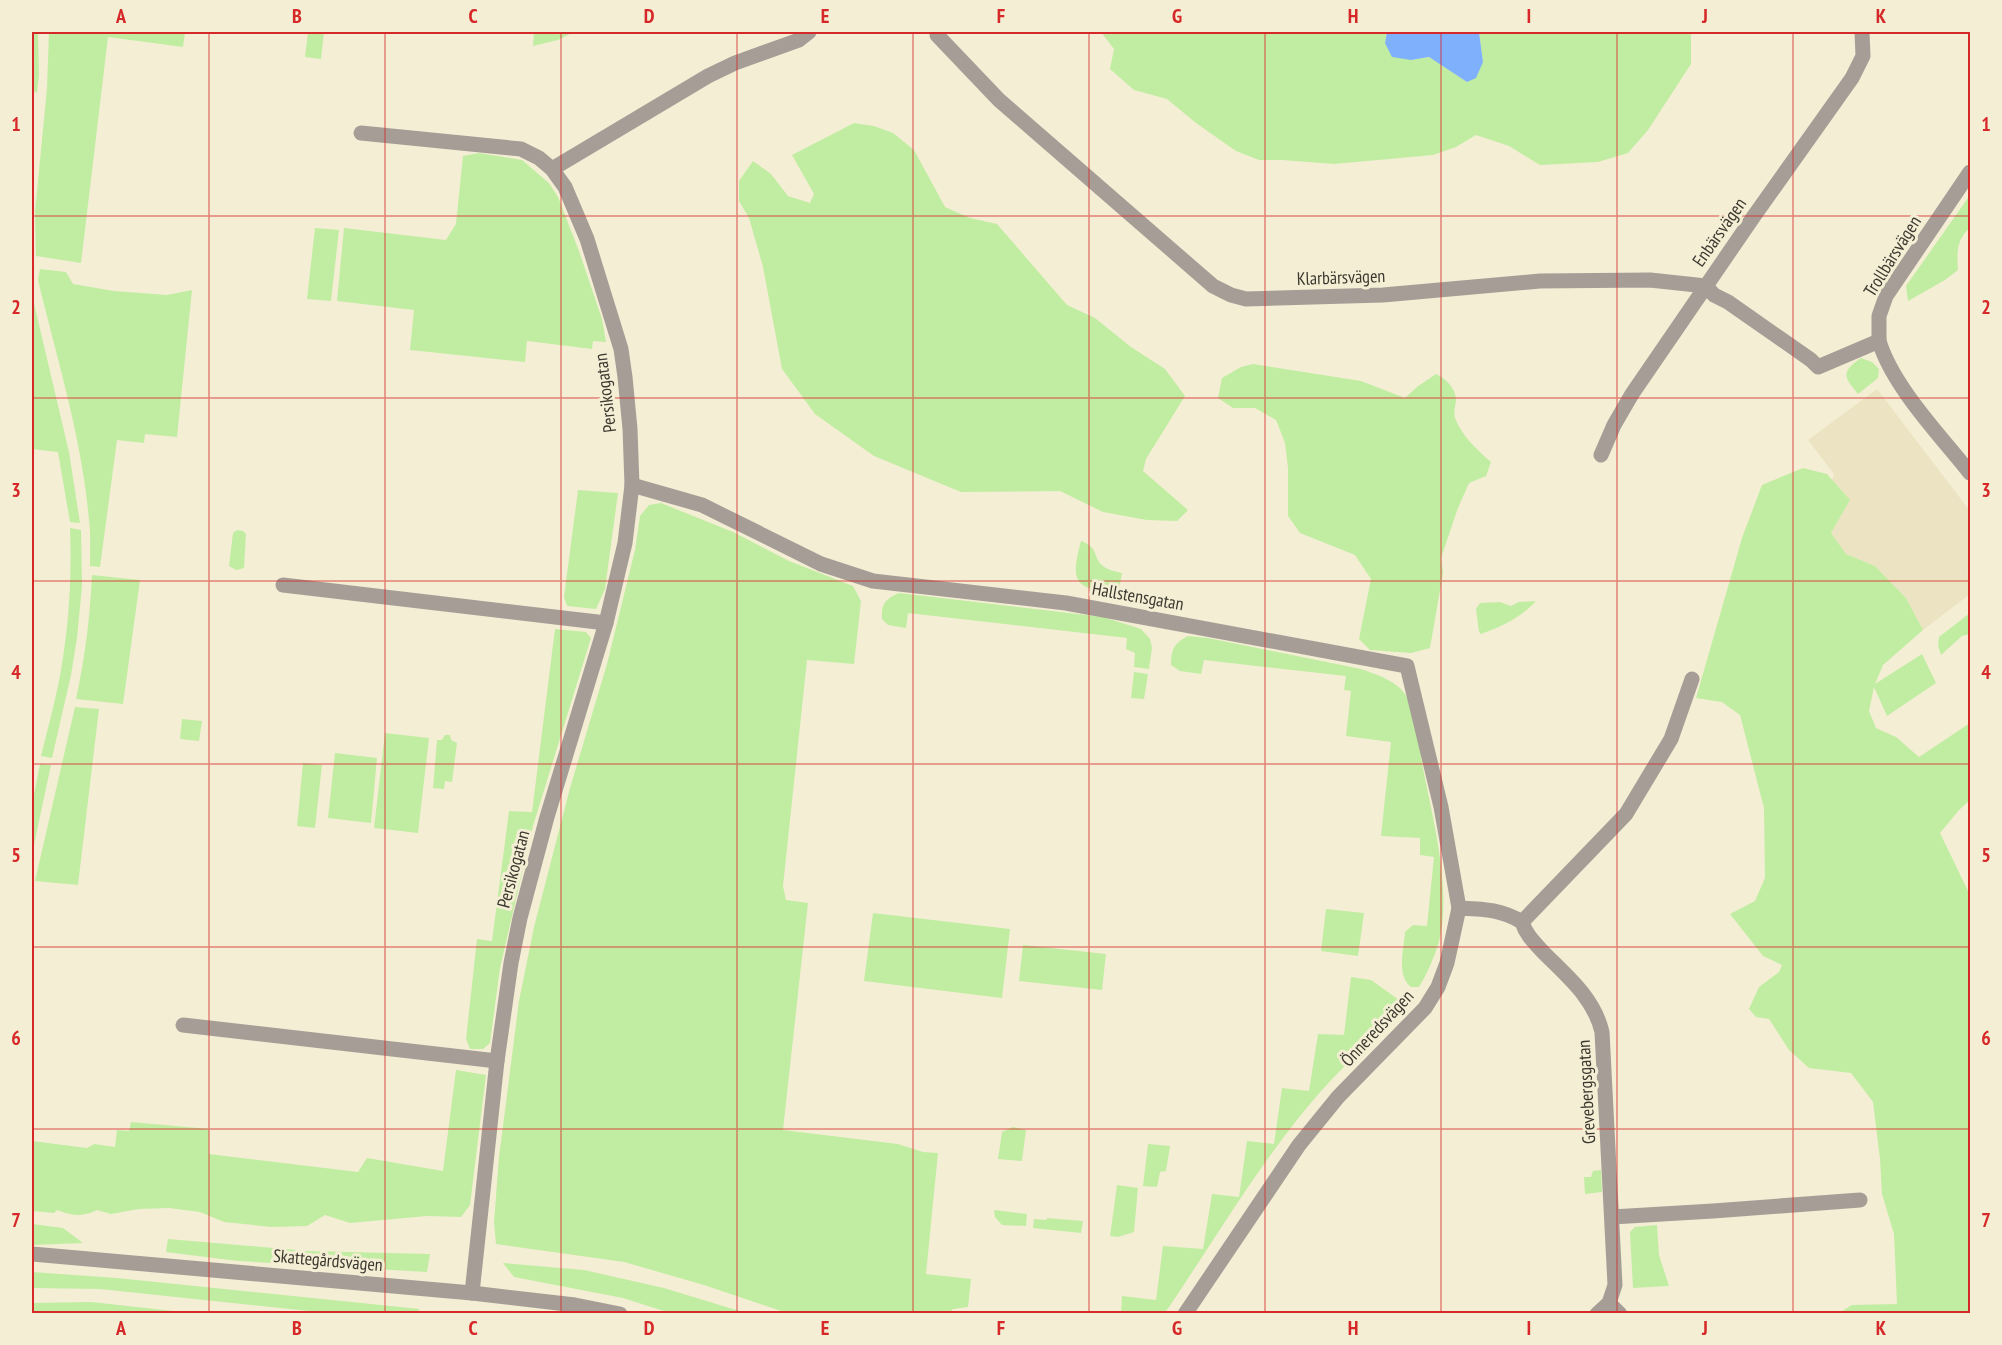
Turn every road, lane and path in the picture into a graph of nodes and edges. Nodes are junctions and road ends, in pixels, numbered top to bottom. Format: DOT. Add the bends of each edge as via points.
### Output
graph roads {
  1 [pos="809,32"];
  2 [pos="1862,32"];
  3 [pos="938,35"];
  4 [pos="361,133"];
  5 [pos="552,169"];
  6 [pos="1971,172"];
  7 [pos="1706,286"];
  8 [pos="1878,341"];
  9 [pos="1601,455"];
  10 [pos="1971,473"];
  11 [pos="632,485"];
  12 [pos="283,585"];
  13 [pos="606,623"];
  14 [pos="1692,679"];
  15 [pos="1458,908"];
  16 [pos="1522,922"];
  17 [pos="183,1025"];
  18 [pos="497,1061"];
  19 [pos="1860,1200"];
  20 [pos="1612,1217"];
  21 [pos="32,1254"];
  22 [pos="472,1293"];
  23 [pos="1615,1308"];
  24 [pos="620,1314"];
  25 [pos="1185,1314"];
  26 [pos="1597,1314"];
  1 -- 5 [label="street" via="708,76"];
  2 -- 7 [label="street, Enbärsvägen" via="1863,56 1852,78"];
  3 -- 7 [label="street, Klarbärsvägen" via="999,100 1213,286 1231,295 1246,299 1383,295 1540,280 1650,280"];
  4 -- 5 [label="street, Persikogatan" via="521,149"];
  5 -- 11 [label="street, Persikogatan" via="565,187 588,239 621,349"];
  6 -- 8 [label="street, Trollbärsvägen" via="1887,296 1879,316"];
  7 -- 8 [label="street, Klarbärsvägen" via="1818,368"];
  7 -- 9 [label="street, Enbärsvägen" via="1632,394"];
  8 -- 10 [label="street" via="1906,392"];
  11 -- 13 [label="street, Persikogatan" via="626,543"];
  11 -- 15 [label="street, Hallstensgatan" via="702,505 821,564 873,581 1066,603 1407,666 1441,807"];
  12 -- 13 [label="street"];
  13 -- 18 [label="street, Persikogatan" via="520,918"];
  14 -- 16 [label="street" via="1671,739 1626,814"];
  15 -- 16 [label="street" via="1495,910"];
  15 -- 25 [label="street, Önneredsvägen" via="1447,963 1425,1008 1338,1097 1299,1145"];
  16 -- 20 [label="street, Grevebergsgatan" via="1529,938 1586,995 1599,1020 1604,1049"];
  17 -- 18 [label="street"];
  18 -- 22 [label="street, Persikogatan"];
  19 -- 20 [label="street"];
  20 -- 23 [label="street, Grevebergsgatan"];
  21 -- 22 [label="street, Skattegårdsvägen"];
  22 -- 24 [label="street, Skattegårdsvägen"];
  23 -- 26 [label="street, Grevebergsgatan"];
}
